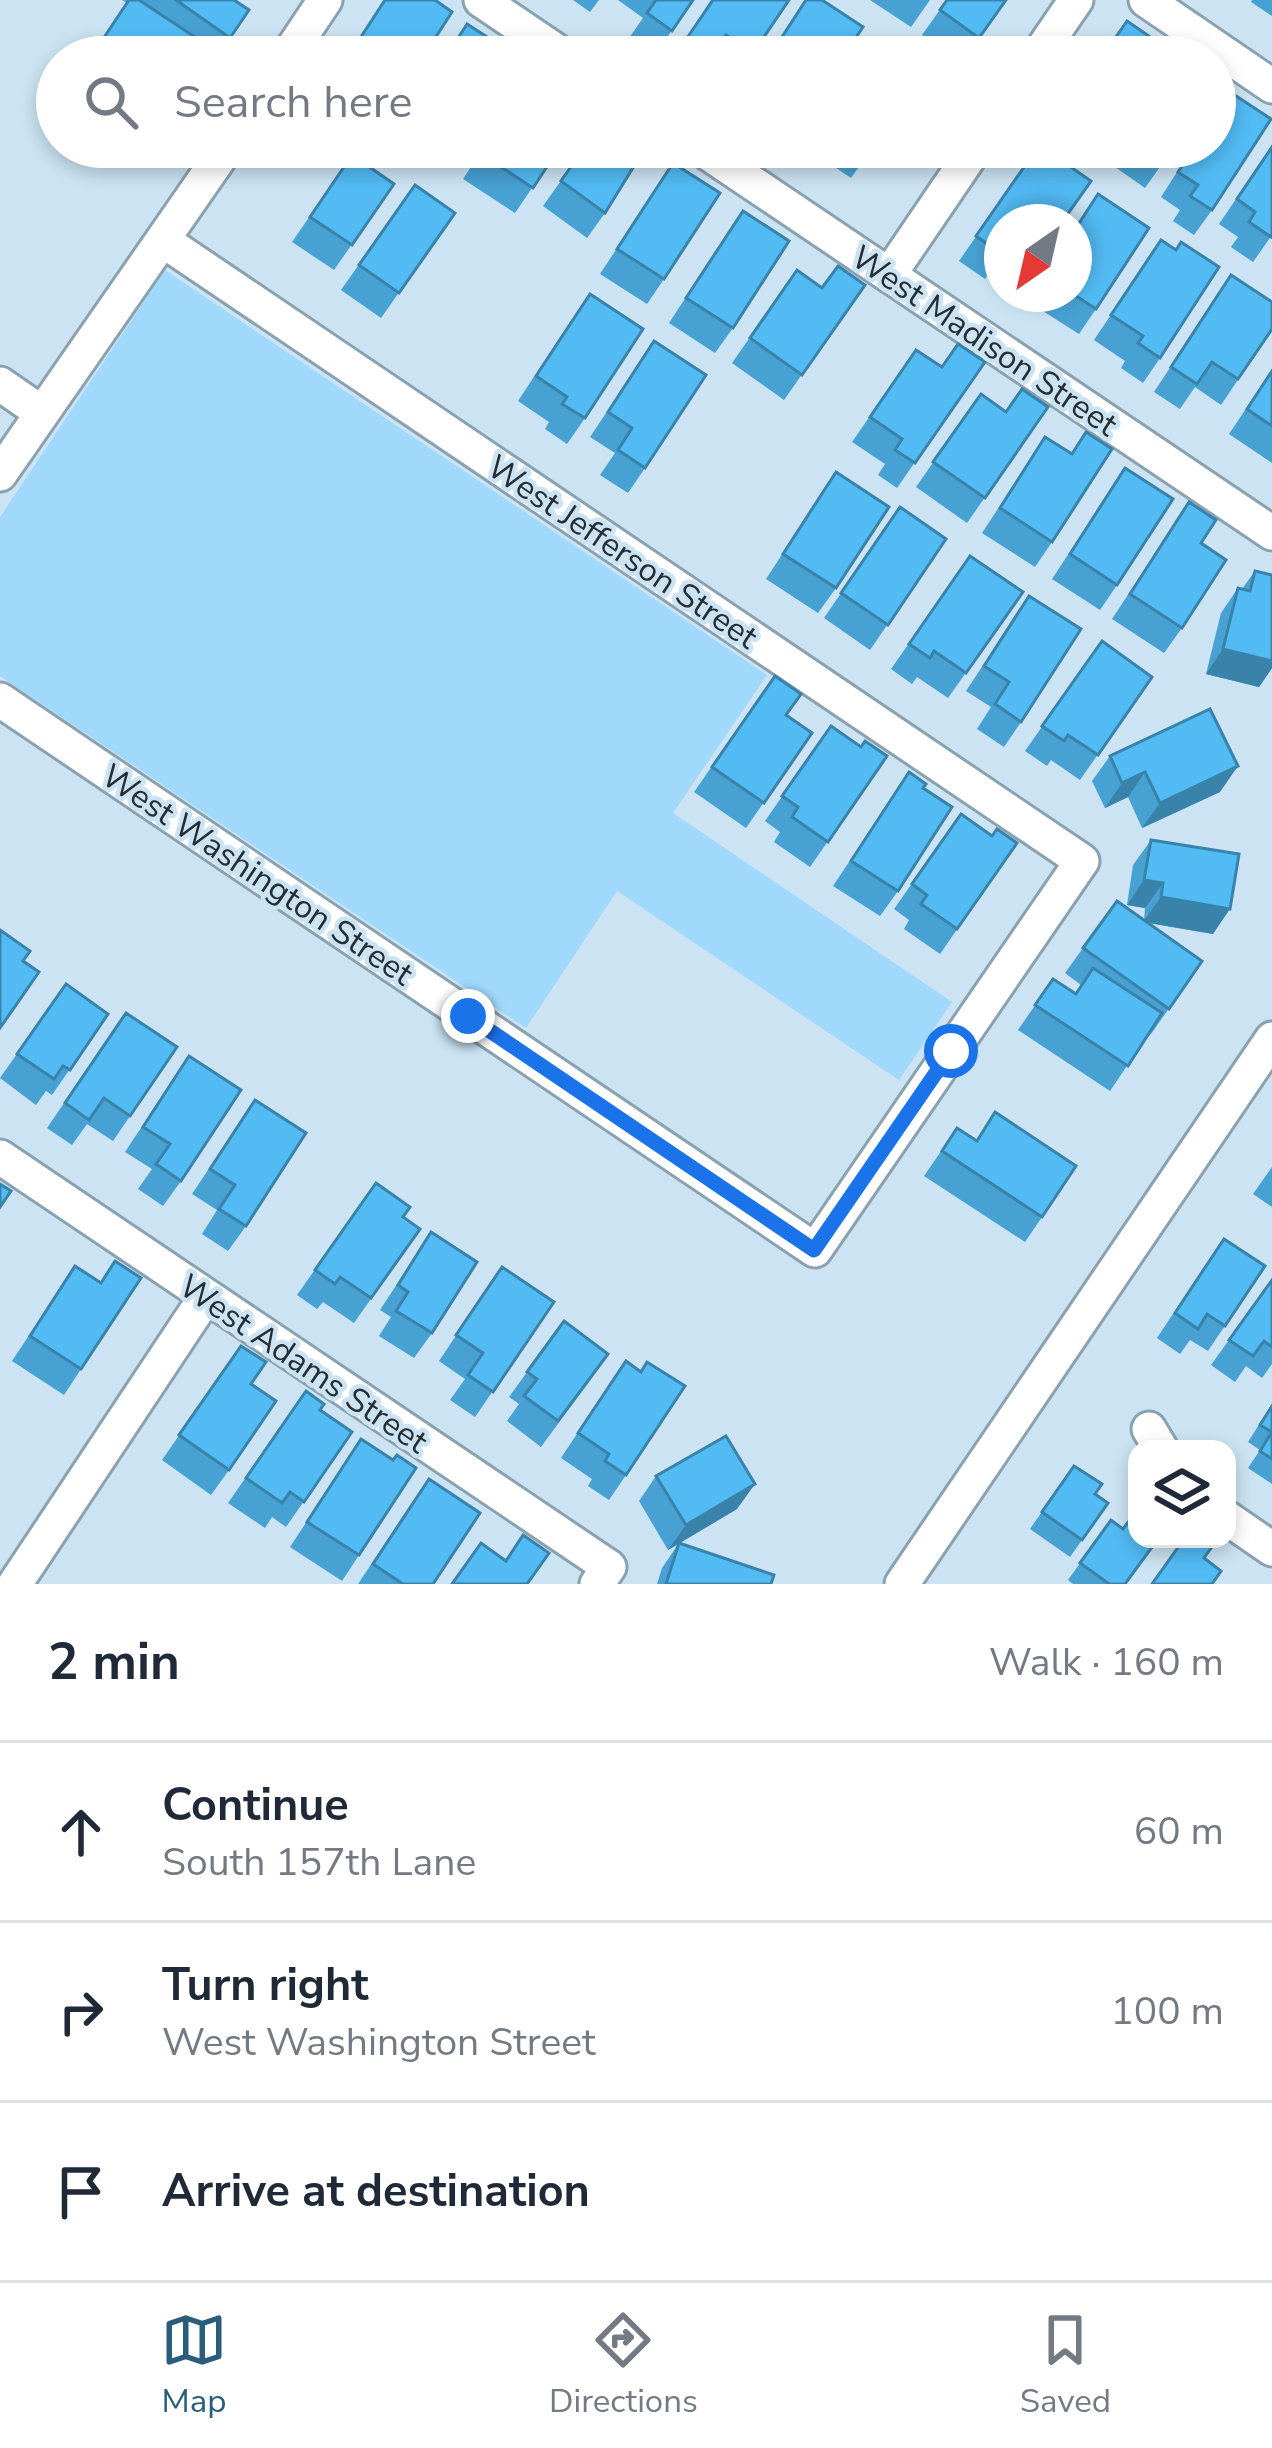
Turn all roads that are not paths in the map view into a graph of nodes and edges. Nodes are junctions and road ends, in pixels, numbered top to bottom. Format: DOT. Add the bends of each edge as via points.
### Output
graph roads {
  1 [pos="325,0"];
  2 [pos="481,0"];
  3 [pos="1076,0"];
  4 [pos="1146,0"];
  5 [pos="301,36"];
  6 [pos="534,36"];
  7 [pos="1051,36"];
  8 [pos="1199,36"];
  9 [pos="1236,61"];
  10 [pos="1272,86"];
  11 [pos="212,168"];
  12 [pos="730,168"];
  13 [pos="962,168"];
  14 [pos="164,241"];
  15 [pos="890,275"];
  16 [pos="0,384"];
  17 [pos="42,413"];
  18 [pos="0,474"];
  19 [pos="1272,533"];
  20 [pos="0,700"];
  21 [pos="1272,1039"];
  22 [pos="0,1157"];
  23 [pos="814,1250"];
  24 [pos="205,1298"];
  25 [pos="1236,1524"];
  26 [pos="1272,1549"];
  27 [pos="603,1576"];
  28 [pos="15,1584"];
  29 [pos="902,1584"];
  1 -- 5 [label="street"];
  2 -- 6 [label="street"];
  3 -- 7 [label="street"];
  4 -- 8 [label="street"];
  9 -- 10 [label="street"];
  11 -- 14 [label="street"];
  12 -- 15 [label="street, West Madison Street"];
  13 -- 15 [label="street"];
  14 -- 17 [label="street"];
  14 -- 23 [label="street, West Jefferson Street" via="1082,861"];
  15 -- 19 [label="street, West Madison Street"];
  16 -- 17 [label="street"];
  17 -- 18 [label="street"];
  20 -- 23 [label="street, West Washington Street"];
  21 -- 29 [label="street"];
  22 -- 24 [label="street, West Adams Street"];
  24 -- 27 [label="street, West Adams Street"];
  24 -- 28 [label="street"];
  25 -- 26 [label="street"];
}
